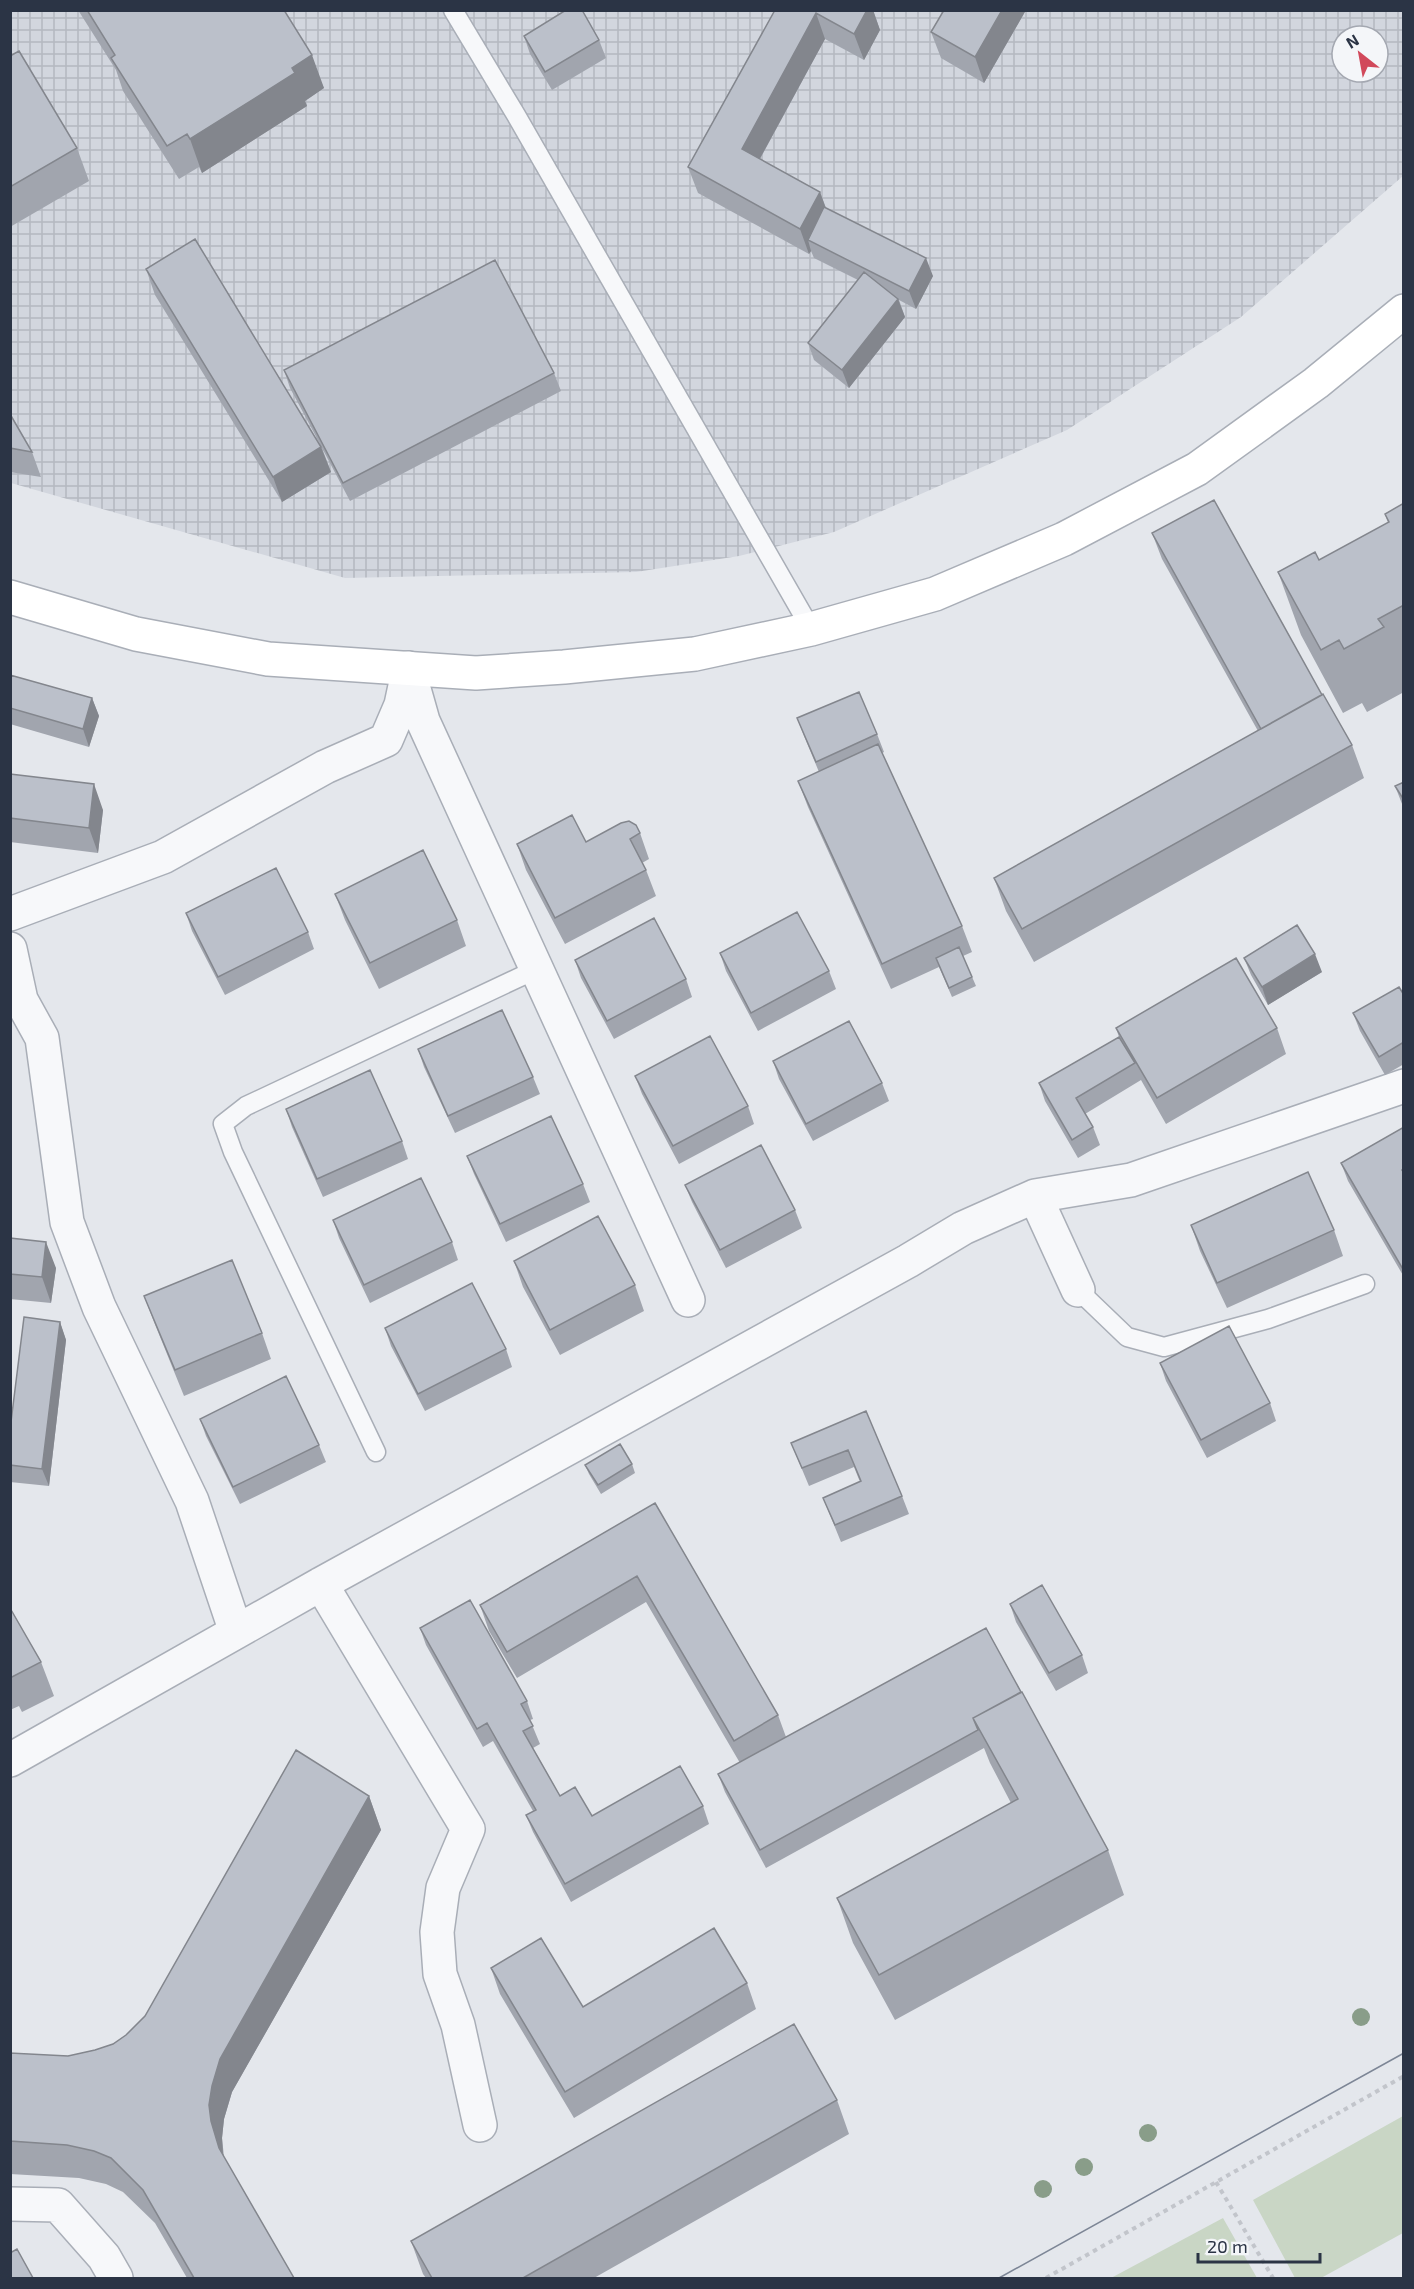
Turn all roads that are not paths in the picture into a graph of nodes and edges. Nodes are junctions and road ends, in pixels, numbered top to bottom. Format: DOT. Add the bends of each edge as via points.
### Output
graph roads {
  1 [pos="453,10"];
  2 [pos="1404,311"];
  3 [pos="10,597"];
  4 [pos="811,629"];
  5 [pos="408,668"];
  6 [pos="10,914"];
  7 [pos="10,949"];
  8 [pos="537,969"];
  9 [pos="1404,1086"];
  10 [pos="1035,1196"];
  11 [pos="1365,1284"];
  12 [pos="1078,1290"];
  13 [pos="688,1300"];
  14 [pos="376,1452"];
  15 [pos="321,1584"];
  16 [pos="236,1632"];
  17 [pos="10,1760"];
  18 [pos="480,2125"];
  19 [pos="10,2204"];
  20 [pos="116,2278"];
  1 -- 4 [label="lane"];
  2 -- 4 [label="main road" via="1316,383 1197,469 1064,539 936,594"];
  3 -- 5 [label="main road" via="136,634 268,659"];
  4 -- 5 [label="main road" via="695,654 564,667 476,673"];
  5 -- 6 [label="street" via="401,705 386,740 325,767 163,857"];
  5 -- 8 [label="street" via="423,722"];
  7 -- 16 [label="street" via="21,1000 42,1038 68,1221 99,1307 192,1501"];
  8 -- 13 [label="street"];
  8 -- 14 [label="lane" via="246,1106 223,1124"];
  9 -- 10 [label="street" via="1131,1180"];
  10 -- 12 [label="street"];
  10 -- 15 [label="street" via="963,1228 908,1262"];
  11 -- 12 [label="lane" via="1268,1319 1164,1347 1126,1337"];
  15 -- 16 [label="street"];
  15 -- 18 [label="street" via="468,1829 443,1888 437,1932 440,1974 458,2025"];
  16 -- 17 [label="street"];
  19 -- 20 [label="street" via="58,2205 104,2257"];
}
